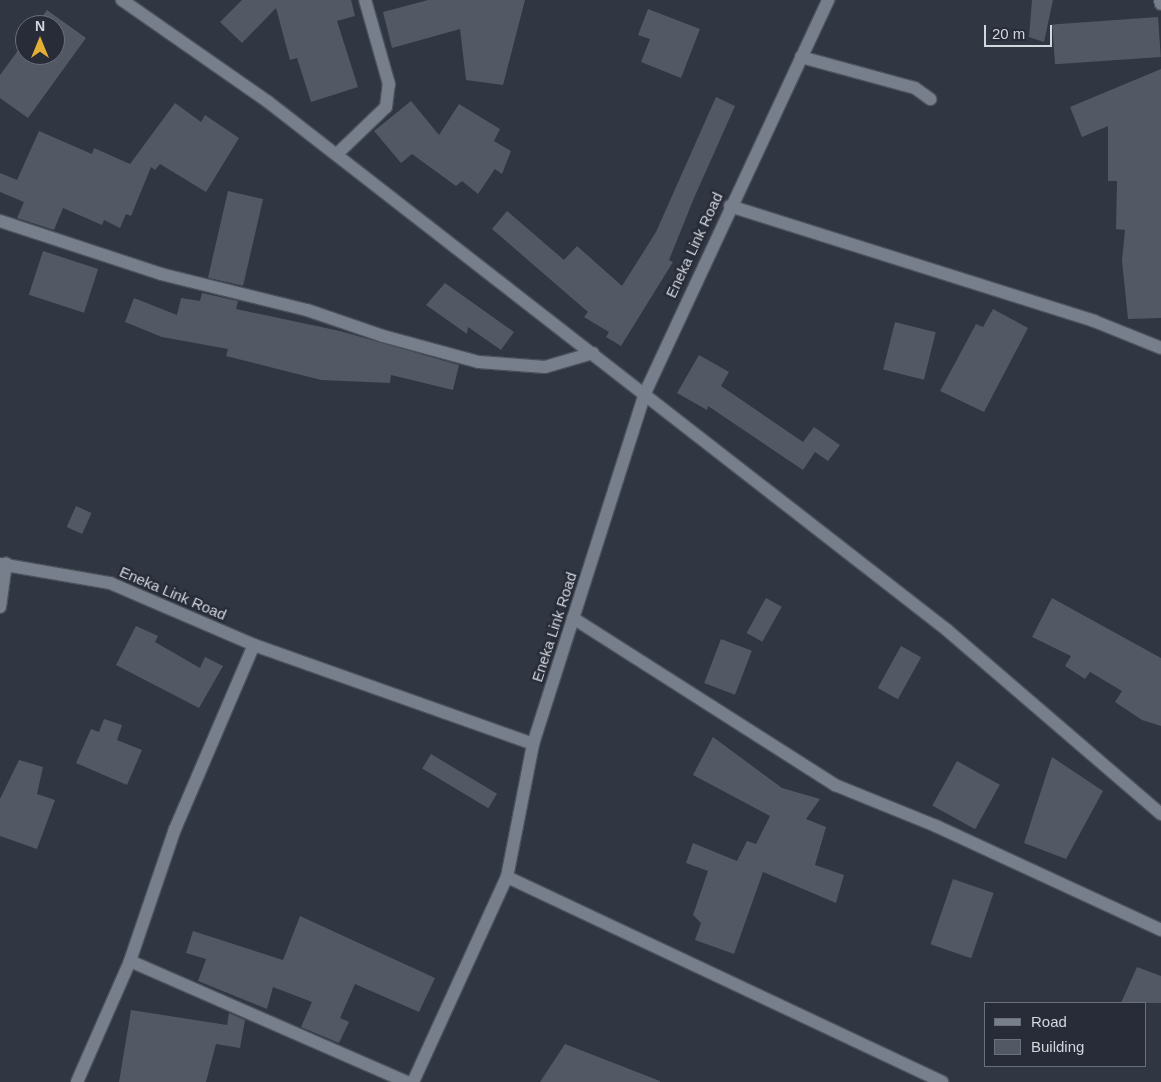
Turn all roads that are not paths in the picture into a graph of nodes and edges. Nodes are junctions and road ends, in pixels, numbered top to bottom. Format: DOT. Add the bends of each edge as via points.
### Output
graph roads {
  1 [pos="122,0"];
  2 [pos="365,0"];
  3 [pos="828,0"];
  4 [pos="1160,0"];
  5 [pos="1161,4"];
  6 [pos="801,57"];
  7 [pos="930,99"];
  8 [pos="337,154"];
  9 [pos="730,206"];
  10 [pos="0,221"];
  11 [pos="1161,348"];
  12 [pos="593,353"];
  13 [pos="645,393"];
  14 [pos="3,563"];
  15 [pos="0,607"];
  16 [pos="573,618"];
  17 [pos="254,646"];
  18 [pos="533,744"];
  19 [pos="1161,814"];
  20 [pos="507,877"];
  21 [pos="1161,930"];
  22 [pos="130,961"];
  23 [pos="77,1082"];
  24 [pos="408,1082"];
  25 [pos="413,1082"];
  26 [pos="942,1082"];
  1 -- 8 [label="street" via="268,101"];
  2 -- 8 [label="street" via="389,84 386,107"];
  3 -- 6 [label="street, Eneka Link Road"];
  4 -- 5 [label="street"];
  6 -- 7 [label="street" via="915,88"];
  6 -- 9 [label="street, Eneka Link Road"];
  8 -- 12 [label="street"];
  9 -- 11 [label="street" via="1094,321"];
  9 -- 13 [label="street, Eneka Link Road"];
  10 -- 12 [label="street" via="162,274 307,310 383,336 479,362 545,367"];
  12 -- 13 [label="street"];
  13 -- 16 [label="street, Eneka Link Road"];
  13 -- 19 [label="street" via="947,630"];
  14 -- 15 [label="street"];
  14 -- 17 [label="street, Eneka Link Road" via="110,582"];
  16 -- 18 [label="street, Eneka Link Road"];
  16 -- 21 [label="street" via="835,785 936,826"];
  17 -- 18 [label="street, Eneka Link Road"];
  17 -- 22 [label="street" via="175,829"];
  18 -- 20 [label="street"];
  20 -- 25 [label="street"];
  20 -- 26 [label="street"];
  22 -- 23 [label="street"];
  22 -- 24 [label="street"];
}
